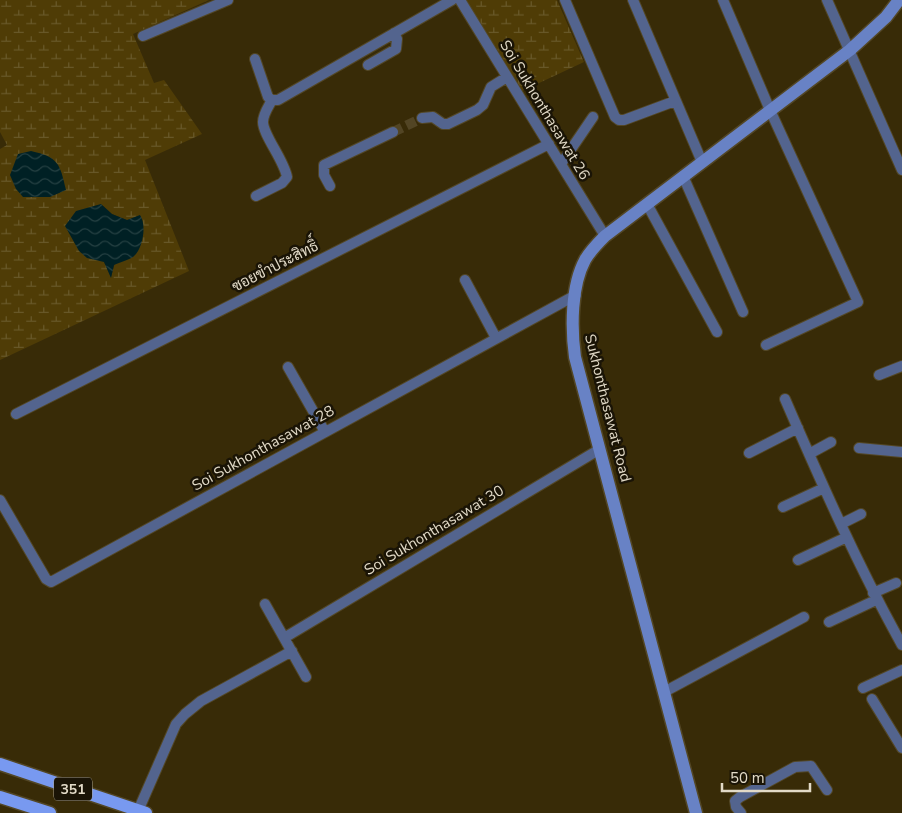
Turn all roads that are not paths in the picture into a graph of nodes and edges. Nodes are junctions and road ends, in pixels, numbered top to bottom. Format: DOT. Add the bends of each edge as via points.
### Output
graph roads {
  1 [pos="228,0"];
  2 [pos="452,0"];
  3 [pos="460,0"];
  4 [pos="565,0"];
  5 [pos="634,0"];
  6 [pos="723,0"];
  7 [pos="827,0"];
  8 [pos="899,0"];
  9 [pos="394,33"];
  10 [pos="143,36"];
  11 [pos="850,50"];
  12 [pos="255,59"];
  13 [pos="368,64"];
  14 [pos="507,76"];
  15 [pos="272,100"];
  16 [pos="675,101"];
  17 [pos="770,110"];
  18 [pos="593,117"];
  19 [pos="422,118"];
  20 [pos="393,132"];
  21 [pos="549,144"];
  22 [pos="702,162"];
  23 [pos="560,164"];
  24 [pos="902,170"];
  25 [pos="683,176"];
  26 [pos="330,186"];
  27 [pos="256,196"];
  28 [pos="647,204"];
  29 [pos="605,236"];
  30 [pos="465,280"];
  31 [pos="576,295"];
  32 [pos="743,312"];
  33 [pos="717,332"];
  34 [pos="496,338"];
  35 [pos="766,345"];
  36 [pos="902,366"];
  37 [pos="288,367"];
  38 [pos="879,375"];
  39 [pos="785,399"];
  40 [pos="16,414"];
  41 [pos="798,428"];
  42 [pos="325,432"];
  43 [pos="831,442"];
  44 [pos="860,448"];
  45 [pos="600,449"];
  46 [pos="902,452"];
  47 [pos="749,453"];
  48 [pos="809,454"];
  49 [pos="824,488"];
  50 [pos="0,500"];
  51 [pos="783,507"];
  52 [pos="861,514"];
  53 [pos="841,524"];
  54 [pos="847,537"];
  55 [pos="798,560"];
  56 [pos="896,583"];
  57 [pos="875,596"];
  58 [pos="265,604"];
  59 [pos="804,617"];
  60 [pos="829,622"];
  61 [pos="284,638"];
  62 [pos="902,646"];
  63 [pos="292,652"];
  64 [pos="902,670"];
  65 [pos="306,677"];
  66 [pos="863,688"];
  67 [pos="664,692"];
  68 [pos="872,698"];
  69 [pos="901,743"];
  70 [pos="0,764"];
  71 [pos="827,790"];
  72 [pos="0,797"];
  73 [pos="142,812"];
  74 [pos="50,813"];
  75 [pos="696,813"];
  76 [pos="741,813"];
  1 -- 10 [label="street"];
  2 -- 9 [label="street"];
  3 -- 14 [label="street, Soi Sukhonthasawat 26"];
  4 -- 16 [label="street" via="614,117 624,120"];
  5 -- 16 [label="street"];
  6 -- 17 [label="street"];
  7 -- 11 [label="street"];
  8 -- 11 [label="main road, Sukhonthasawat Road" via="886,17"];
  9 -- 13 [label="street" via="396,49"];
  9 -- 15 [label="street" via="278,100"];
  11 -- 17 [label="main road, Sukhonthasawat Road"];
  11 -- 24 [label="street"];
  12 -- 15 [label="street" via="265,90"];
  14 -- 19 [label="street" via="491,88 477,110 448,124 433,117"];
  14 -- 21 [label="street, Soi Sukhonthasawat 26"];
  15 -- 27 [label="street" via="263,122 287,177 282,183"];
  16 -- 22 [label="street"];
  17 -- 22 [label="main road, Sukhonthasawat Road"];
  17 -- 35 [label="street" via="858,302"];
  18 -- 23 [label="street"];
  20 -- 26 [label="street" via="324,165 324,175"];
  21 -- 23 [label="street, Soi Sukhonthasawat 26"];
  21 -- 40 [label="street, ซอยขำประสิทธิ์"];
  22 -- 25 [label="main road, Sukhonthasawat Road"];
  23 -- 29 [label="street, Soi Sukhonthasawat 26"];
  25 -- 28 [label="main road, Sukhonthasawat Road"];
  25 -- 32 [label="street"];
  28 -- 29 [label="main road, Sukhonthasawat Road"];
  28 -- 33 [label="street"];
  29 -- 31 [label="main road, Sukhonthasawat Road" via="585,259"];
  30 -- 34 [label="street"];
  31 -- 34 [label="street, Soi Sukhonthasawat 28"];
  31 -- 45 [label="main road, Sukhonthasawat Road" via="572,330 575,357"];
  34 -- 42 [label="street, Soi Sukhonthasawat 28"];
  36 -- 38 [label="street"];
  37 -- 42 [label="street"];
  39 -- 41 [label="street"];
  41 -- 47 [label="street"];
  41 -- 48 [label="street"];
  42 -- 50 [label="street, Soi Sukhonthasawat 28" via="51,582 46,579"];
  43 -- 48 [label="street"];
  44 -- 46 [label="street"];
  45 -- 61 [label="street, Soi Sukhonthasawat 30"];
  45 -- 67 [label="main road, Sukhonthasawat Road"];
  48 -- 49 [label="street"];
  49 -- 51 [label="street"];
  49 -- 53 [label="street"];
  52 -- 53 [label="street"];
  53 -- 54 [label="street"];
  54 -- 55 [label="street"];
  54 -- 57 [label="street"];
  56 -- 57 [label="street"];
  57 -- 60 [label="street"];
  57 -- 62 [label="street"];
  58 -- 61 [label="street"];
  59 -- 67 [label="street"];
  61 -- 63 [label="street"];
  63 -- 65 [label="street"];
  63 -- 73 [label="street" via="202,701 185,714 176,724"];
  64 -- 66 [label="street"];
  67 -- 75 [label="main road, Sukhonthasawat Road"];
  68 -- 69 [label="street"];
  70 -- 73 [label="main road, 351"];
  71 -- 76 [label="street" via="811,766 794,767 740,796 735,801"];
  72 -- 74 [label="main road, 351"];
}
